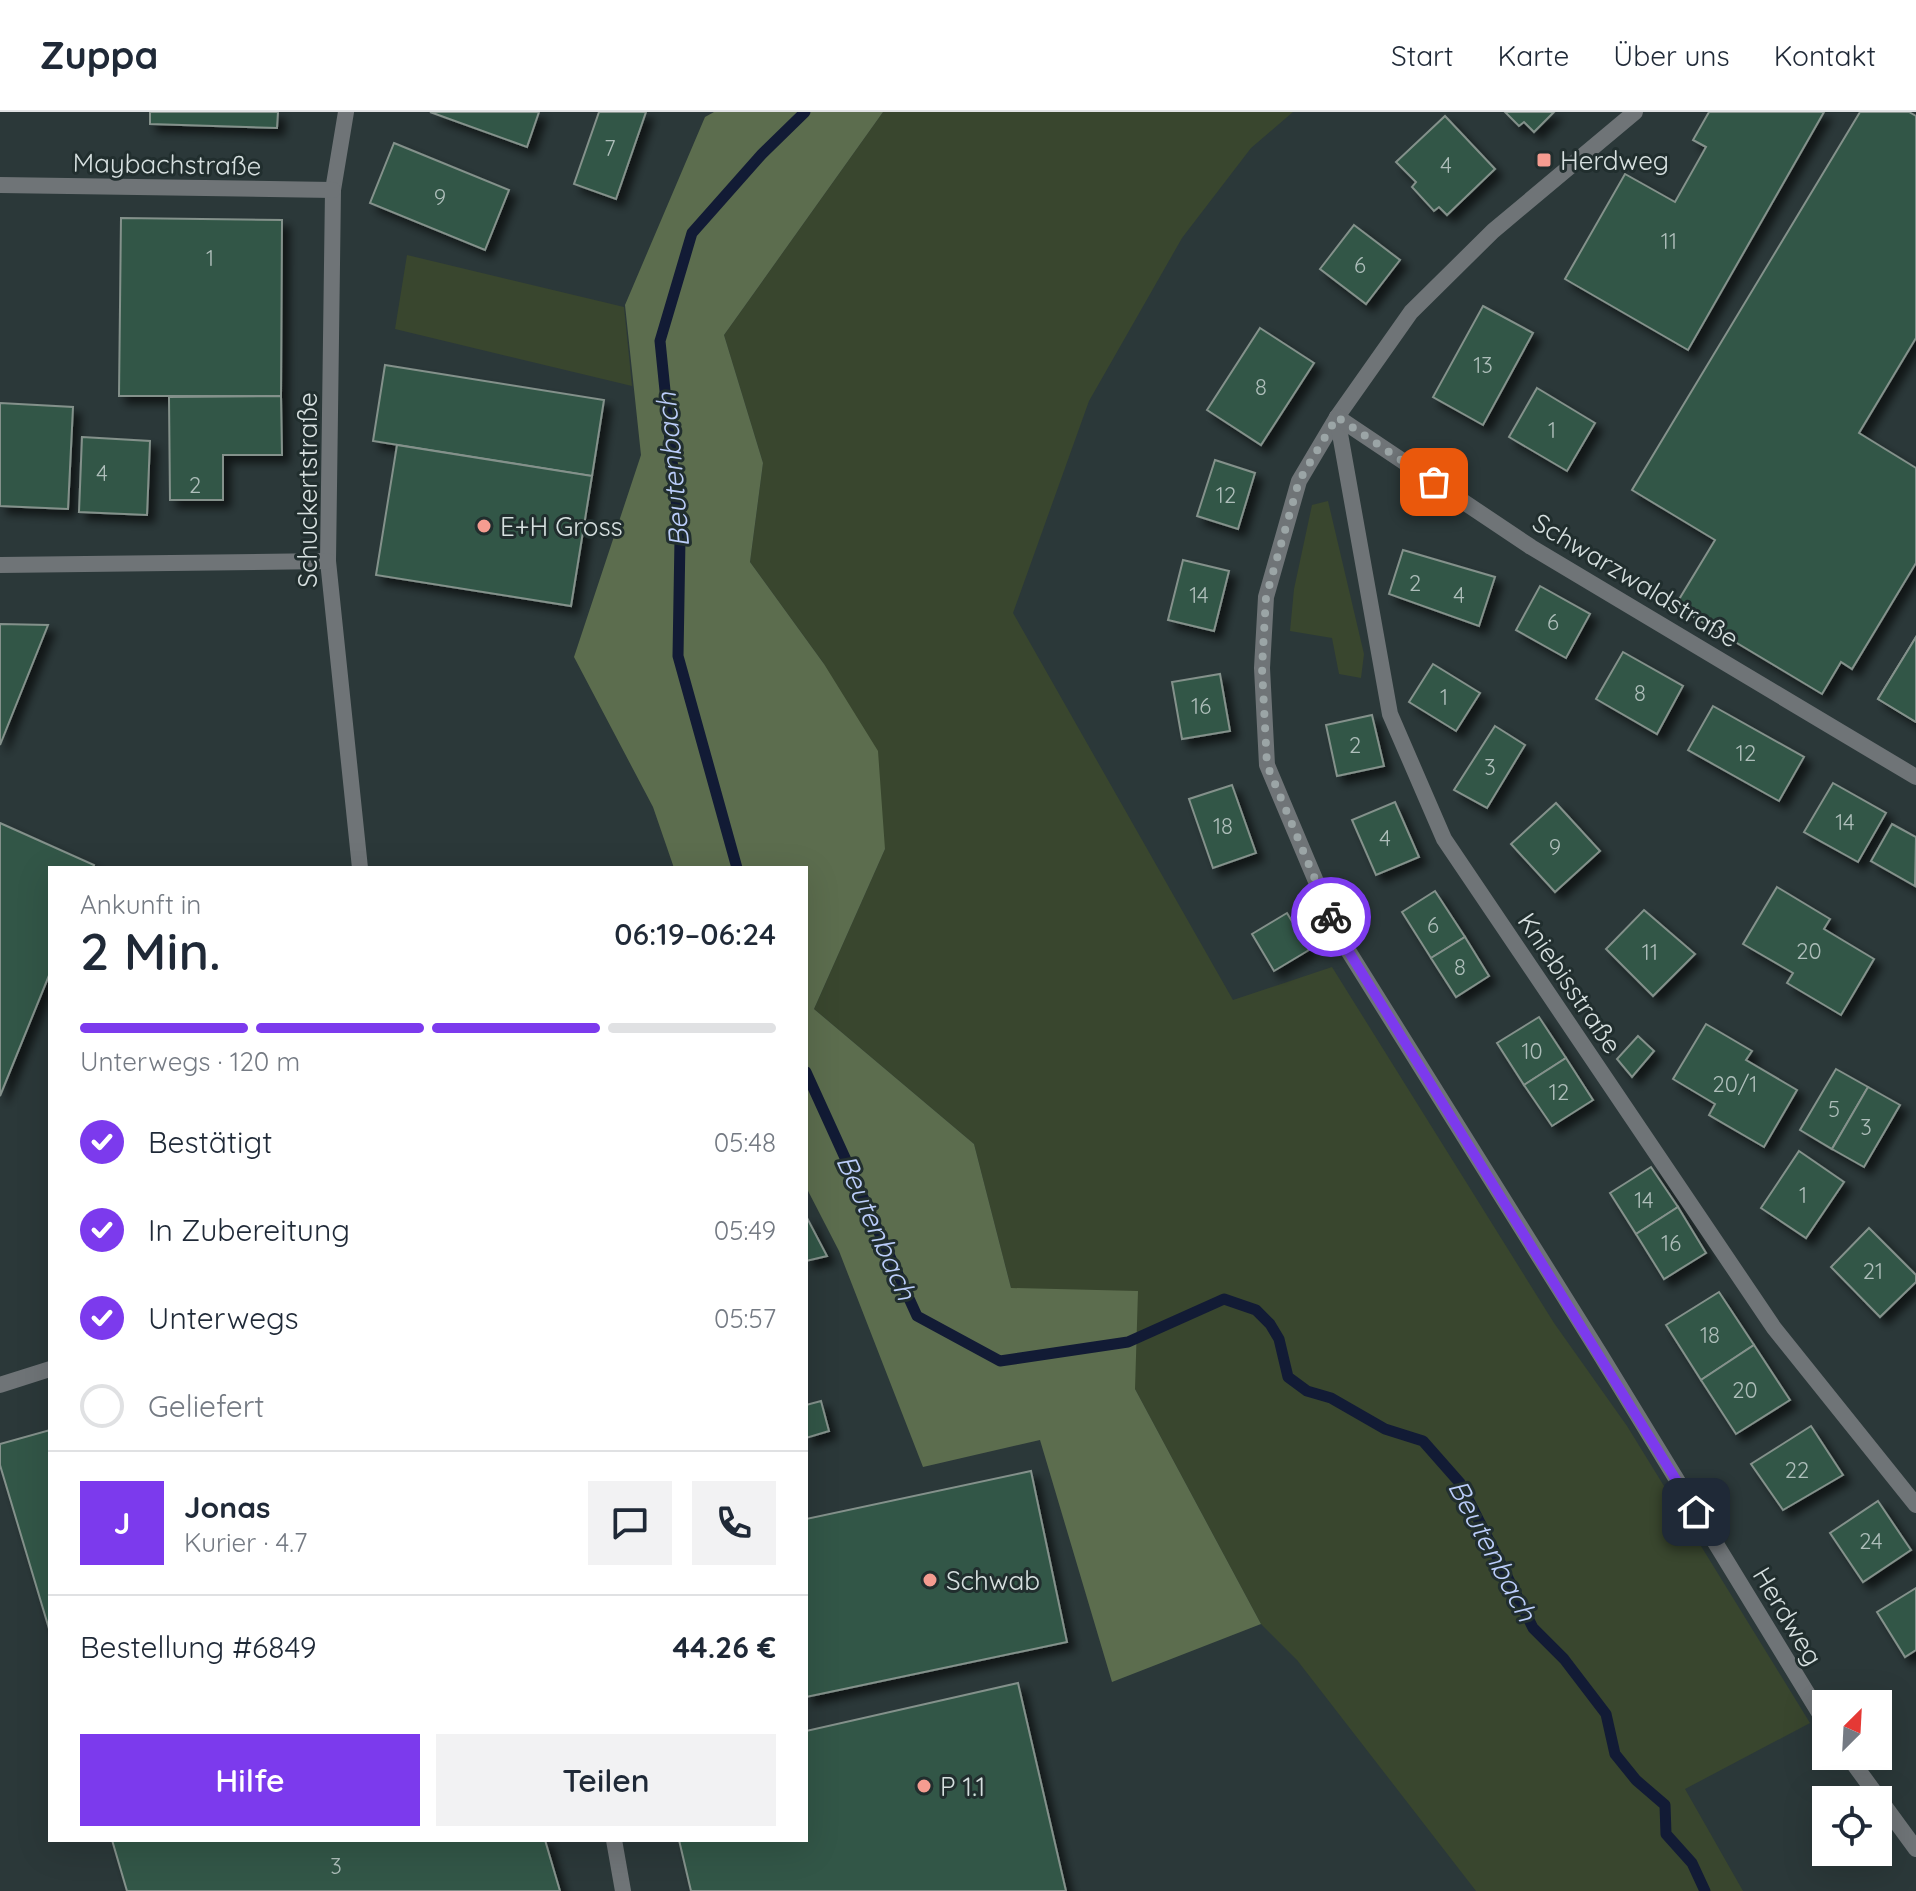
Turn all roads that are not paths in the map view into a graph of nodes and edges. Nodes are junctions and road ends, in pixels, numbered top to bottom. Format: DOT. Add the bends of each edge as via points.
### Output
graph roads {
  1 [pos="346,112"];
  2 [pos="1635,112"];
  3 [pos="0,185"];
  4 [pos="333,190"];
  5 [pos="1337,417"];
  6 [pos="328,561"];
  7 [pos="0,565"];
  8 [pos="1916,777"];
  9 [pos="360,866"];
  10 [pos="48,1370"];
  11 [pos="0,1385"];
  12 [pos="1916,1505"];
  13 [pos="1812,1701"];
  14 [pos="1858,1770"];
  15 [pos="614,1842"];
  16 [pos="1916,1849"];
  17 [pos="623,1891"];
  1 -- 4 [label="street, Schuckertstraße"];
  2 -- 5 [label="street, Herdweg" via="1493,231 1411,312"];
  3 -- 4 [label="street, Maybachstraße"];
  4 -- 6 [label="street, Schuckertstraße"];
  5 -- 8 [label="street, Schwarzwaldstraße" via="1531,547"];
  5 -- 12 [label="street, Kniebisstraße" via="1390,714 1444,839 1774,1328"];
  5 -- 13 [label="street, Herdweg" via="1299,481 1266,597 1262,668 1267,765 1339,936"];
  6 -- 7 [label="street"];
  6 -- 9 [label="street, Schuckertstraße"];
  10 -- 11 [label="street"];
  14 -- 16 [label="street"];
  15 -- 17 [label="street"];
}
